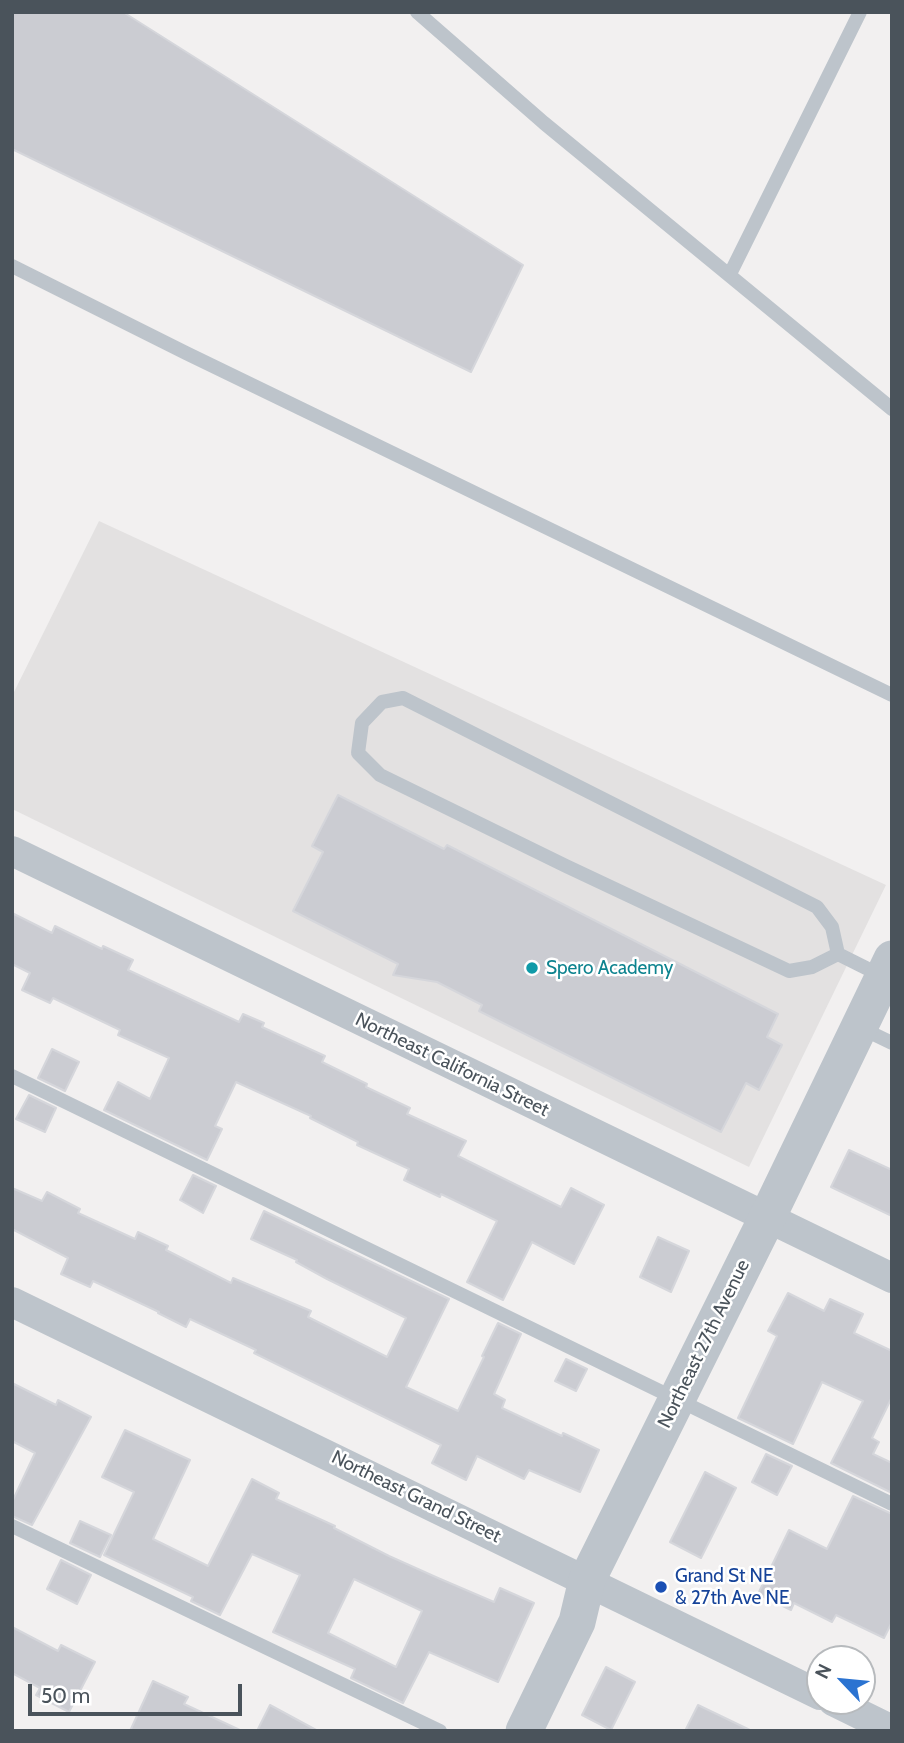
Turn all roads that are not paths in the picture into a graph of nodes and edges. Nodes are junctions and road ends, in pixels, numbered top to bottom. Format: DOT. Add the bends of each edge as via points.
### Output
graph roads {
  1 [pos="417,12"];
  2 [pos="860,12"];
  3 [pos="12,266"];
  4 [pos="730,274"];
  5 [pos="892,410"];
  6 [pos="892,695"];
  7 [pos="12,851"];
  8 [pos="838,954"];
  9 [pos="888,968"];
  10 [pos="859,1027"];
  11 [pos="892,1043"];
  12 [pos="12,1076"];
  13 [pos="767,1218"];
  14 [pos="892,1278"];
  15 [pos="12,1302"];
  16 [pos="676,1400"];
  17 [pos="892,1504"];
  18 [pos="12,1525"];
  19 [pos="587,1580"];
  20 [pos="806,1688"];
  21 [pos="861,1715"];
  22 [pos="892,1730"];
  23 [pos="440,1731"];
  24 [pos="524,1731"];
  1 -- 4 [label="lane" via="544,123"];
  2 -- 4 [label="lane"];
  3 -- 6 [label="lane"];
  4 -- 5 [label="lane"];
  7 -- 13 [label="street, Northeast California Street"];
  8 -- 8 [label="lane" via="832,927 817,907 403,698 382,702 362,723 358,752 380,775 566,866 789,971 812,967"];
  8 -- 9 [label="lane"];
  9 -- 10 [label="street, Northeast 27th Avenue"];
  10 -- 11 [label="lane"];
  10 -- 13 [label="street, Northeast 27th Avenue"];
  12 -- 16 [label="lane"];
  13 -- 14 [label="street, Northeast California Street"];
  13 -- 16 [label="street, Northeast 27th Avenue"];
  15 -- 19 [label="street, Northeast Grand Street"];
  16 -- 17 [label="lane"];
  16 -- 19 [label="street, Northeast 27th Avenue"];
  18 -- 23 [label="lane"];
  19 -- 20 [label="street, Northeast Grand Street"];
  19 -- 24 [label="street, Northeast 27th Avenue" via="577,1622"];
  21 -- 22 [label="street"];
}
